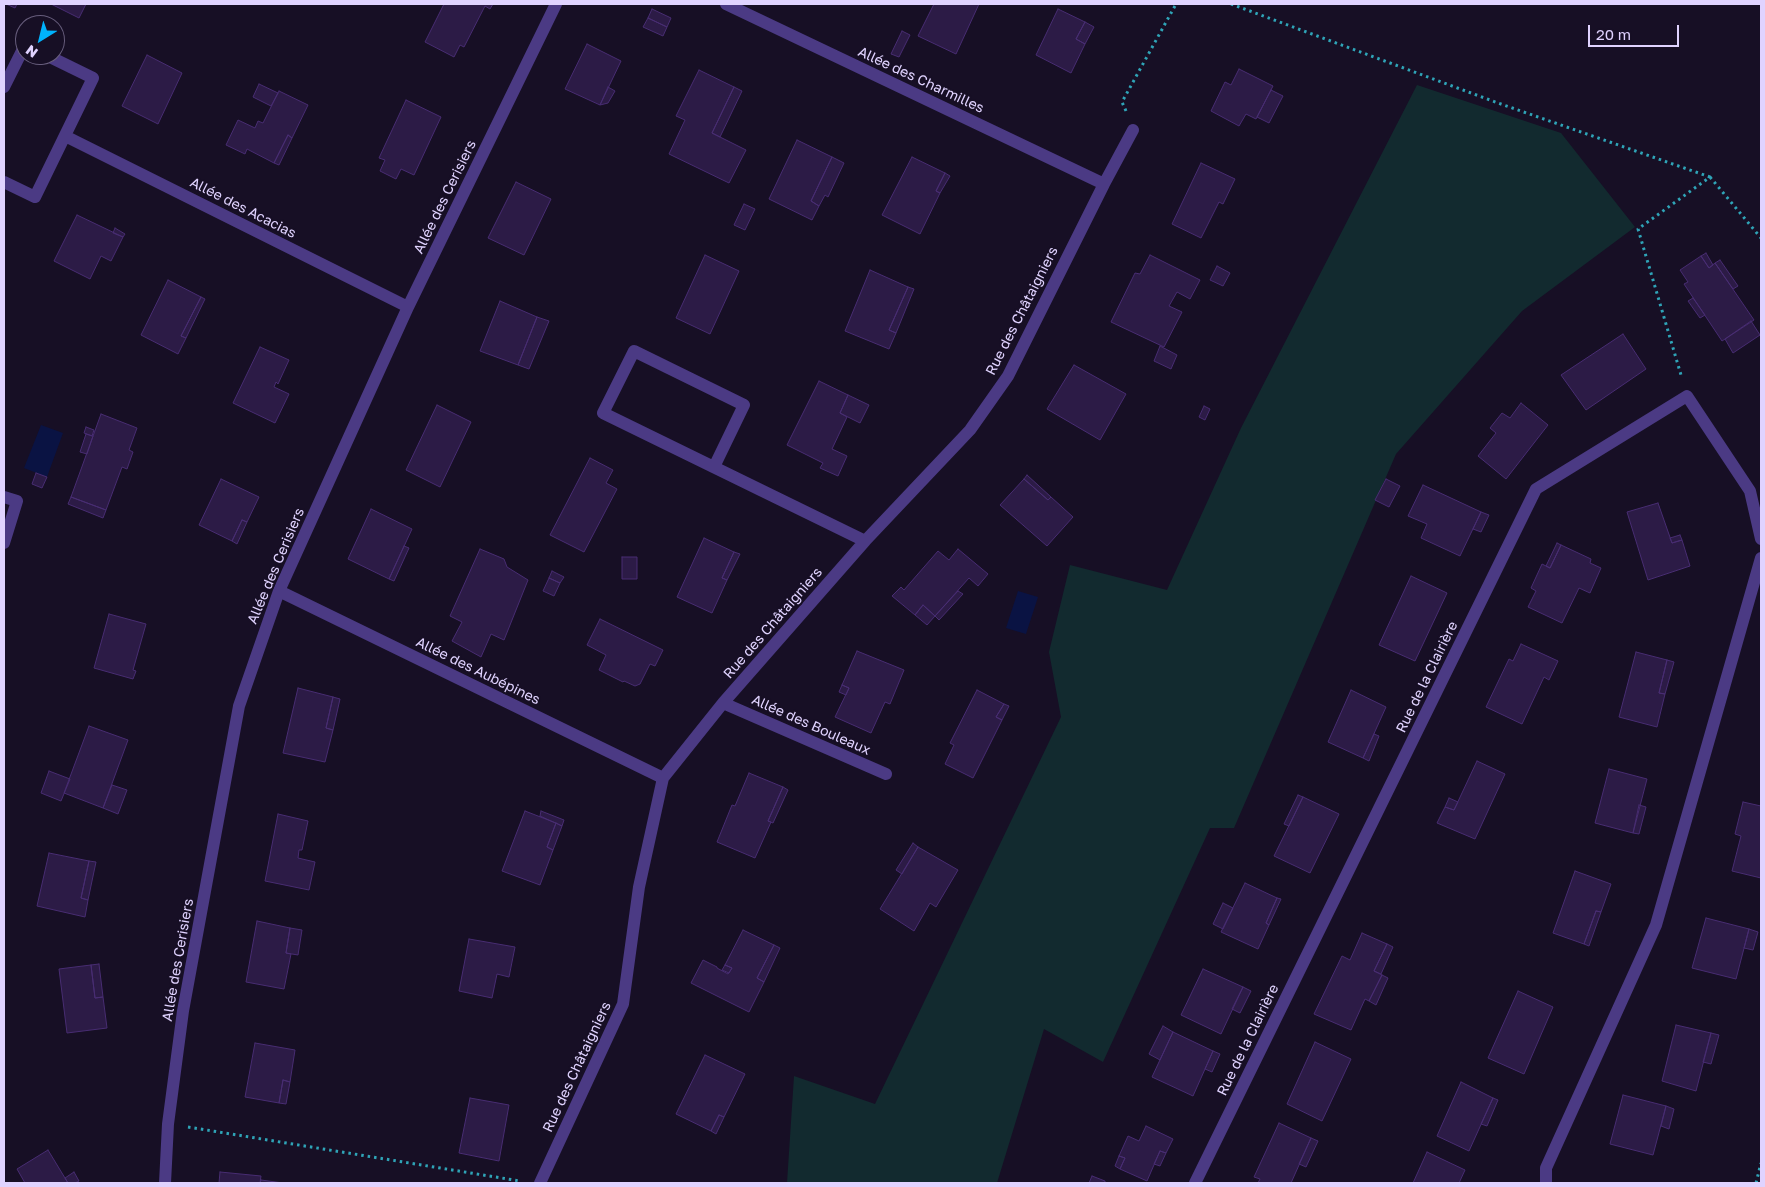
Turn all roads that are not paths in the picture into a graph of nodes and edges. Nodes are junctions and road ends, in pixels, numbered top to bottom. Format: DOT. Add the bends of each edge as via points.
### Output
graph roads {
  1 [pos="556,4"];
  2 [pos="726,4"];
  3 [pos="65,64"];
  4 [pos="15,65"];
  5 [pos="4,87"];
  6 [pos="1133,130"];
  7 [pos="65,136"];
  8 [pos="4,182"];
  9 [pos="1104,184"];
  10 [pos="408,307"];
  11 [pos="714,467"];
  12 [pos="4,497"];
  13 [pos="1761,539"];
  14 [pos="865,541"];
  15 [pos="4,543"];
  16 [pos="1761,558"];
  17 [pos="279,591"];
  18 [pos="723,703"];
  19 [pos="886,774"];
  20 [pos="664,778"];
  21 [pos="165,1183"];
  22 [pos="540,1183"];
  23 [pos="1195,1183"];
  24 [pos="1546,1183"];
  1 -- 10 [label="street, Allée des Cerisiers"];
  2 -- 9 [label="street, Allée des Charmilles"];
  3 -- 7 [label="street" via="93,78"];
  4 -- 5 [label="street"];
  6 -- 9 [label="street, Rue des Châtaigniers"];
  7 -- 8 [label="street" via="35,197"];
  7 -- 10 [label="street, Allée des Acacias"];
  9 -- 14 [label="street, Rue des Châtaigniers" via="1008,376 970,430"];
  10 -- 17 [label="street, Allée des Cerisiers"];
  11 -- 11 [label="street" via="603,413 634,351 744,405"];
  11 -- 14 [label="street"];
  12 -- 15 [label="street" via="17,501"];
  13 -- 23 [label="street, Rue de la Clairière" via="1750,491 1687,396 1536,489"];
  14 -- 18 [label="street, Rue des Châtaigniers"];
  16 -- 24 [label="street" via="1656,925 1546,1168"];
  17 -- 20 [label="street, Allée des Aubépines"];
  17 -- 21 [label="street, Allée des Cerisiers" via="238,706 183,1010 168,1124"];
  18 -- 19 [label="street, Allée des Bouleaux"];
  18 -- 20 [label="street, Rue des Châtaigniers"];
  20 -- 22 [label="street, Rue des Châtaigniers" via="639,887 623,1004"];
}
